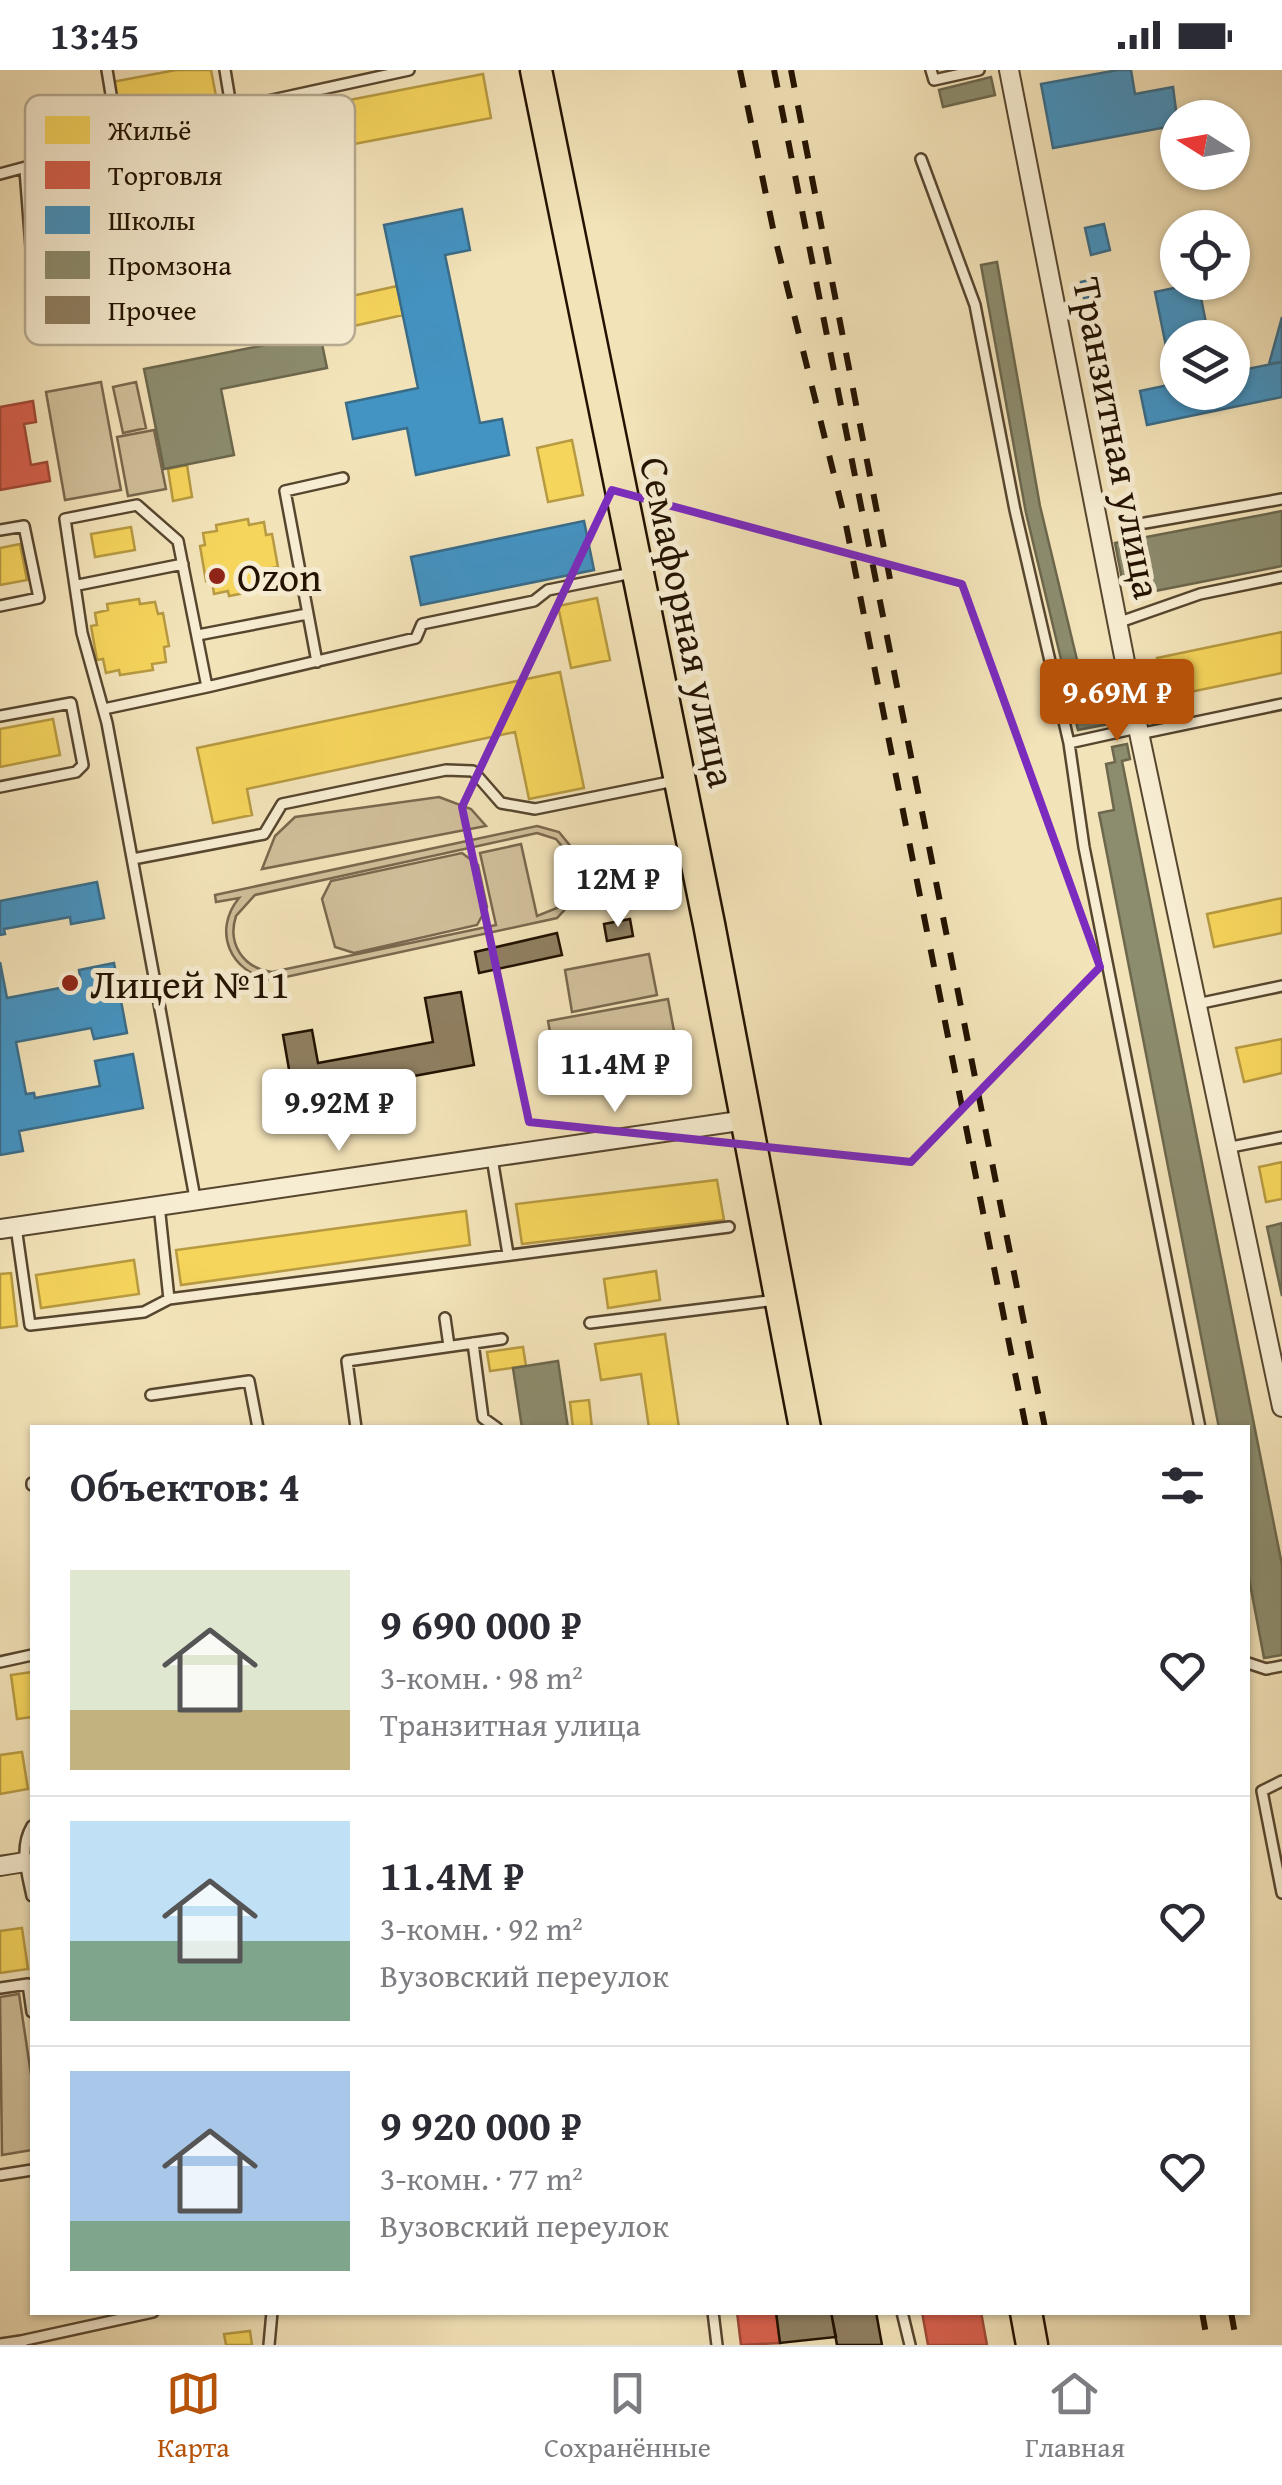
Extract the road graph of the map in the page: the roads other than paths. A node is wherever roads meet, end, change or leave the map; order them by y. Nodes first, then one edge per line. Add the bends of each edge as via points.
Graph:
1 (108, 70) edge
2 (225, 70) edge
3 (410, 70) edge
4 (536, 70) edge
5 (932, 70) edge
6 (979, 70) edge
7 (1009, 70) edge
8 (112, 95) edge
9 (230, 95) edge
10 (296, 95) edge
11 (921, 159) dead end
12 (25, 170) edge
13 (0, 174) edge
14 (343, 478) dead end
15 (1282, 498) edge
16 (1144, 523) dead end
17 (0, 530) edge
18 (182, 564) junction
19 (638, 572) junction
20 (1282, 578) edge
21 (78, 585) junction
22 (0, 606) edge
23 (307, 614) junction
24 (1120, 622) junction
25 (198, 636) junction
26 (317, 662) junction
27 (207, 688) junction
28 (1282, 704) edge
29 (104, 709) junction
30 (0, 716) edge
31 (1138, 731) junction
32 (1069, 743) junction
33 (681, 780) junction
34 (0, 786) edge
35 (133, 859) junction
36 (1282, 986) edge
37 (1196, 1004) junction
38 (746, 1120) junction
39 (1282, 1137) edge
40 (1225, 1148) junction
41 (492, 1158) junction
42 (195, 1198) junction
43 (159, 1205) junction
44 (729, 1227) dead end
45 (8, 1228) edge
46 (508, 1254) junction
47 (780, 1299) junction
48 (169, 1300) junction
49 (444, 1318) dead end
50 (590, 1323) dead end
51 (502, 1339) dead end
52 (473, 1343) junction
53 (449, 1346) junction
54 (151, 1395) dead end
55 (1282, 1407) edge
56 (257, 1425) edge
57 (356, 1425) edge
58 (493, 1425) edge
59 (804, 1425) edge
60 (1199, 1425) edge
61 (30, 1655) edge
62 (0, 1662) edge
63 (1250, 1664) edge
64 (1282, 1666) edge
65 (1282, 1781) edge
66 (30, 1829) edge
67 (25, 1862) junction
68 (0, 1866) edge
69 (30, 1886) edge
70 (1282, 1893) edge
71 (0, 1988) edge
72 (30, 1998) edge
73 (30, 2170) edge
74 (0, 2175) edge
75 (140, 2315) edge
76 (272, 2315) edge
77 (712, 2315) edge
78 (903, 2315) edge
79 (1027, 2315) edge
80 (22, 2343) edge
81 (0, 2344) edge
82 (269, 2345) edge
83 (717, 2345) edge
84 (910, 2345) edge
85 (1032, 2345) edge

1 - 8 lane
2 - 9 lane
3 - 10 lane
4 - 19 highway, Семафорная улица
5 - 6 lane via 934,80
7 - 24 street, Транзитная улица
11 - 32 lane via 974,305
12 - 13 lane
14 - 23 lane via 285,491
15 - 16 lane
17 - 22 lane via 24,526 38,598
18 - 21 lane
18 - 21 lane via 178,542 137,506 66,518
18 - 25 lane
19 - 26 lane via 422,624 416,638
19 - 33 highway, Семафорная улица
20 - 24 lane via 1200,594
21 - 29 lane via 89,666
23 - 25 lane
23 - 26 lane
24 - 31 street, Транзитная улица
25 - 27 lane
26 - 27 lane
27 - 29 lane
28 - 31 lane
29 - 35 lane
30 - 34 lane via 72,703 83,765 76,772
31 - 32 lane
31 - 37 street, Транзитная улица
32 - 60 lane
33 - 35 lane via 535,809 500,803 473,771 446,770 282,804 264,834
33 - 38 highway, Семафорная улица
35 - 42 lane
36 - 37 lane
37 - 40 street, Транзитная улица
38 - 41 street
38 - 47 highway, Семафорная улица
39 - 40 lane
40 - 55 street, Транзитная улица
41 - 42 street
41 - 46 lane
42 - 43 street
43 - 45 street
43 - 48 lane
44 - 46 lane
45 - 48 lane via 30,1326 144,1312
46 - 48 lane
47 - 50 lane
47 - 59 highway, Семафорная улица
49 - 53 lane
51 - 52 lane
52 - 53 lane
52 - 58 lane via 483,1418
53 - 57 lane via 347,1361
54 - 56 lane via 250,1381
61 - 62 lane
63 - 64 lane
65 - 70 lane via 1262,1790
66 - 67 lane
67 - 68 street
67 - 69 lane
71 - 72 lane via 28,1984
73 - 74 lane
75 - 80 lane
76 - 82 lane
77 - 83 lane
78 - 84 lane
79 - 85 highway
80 - 81 lane

